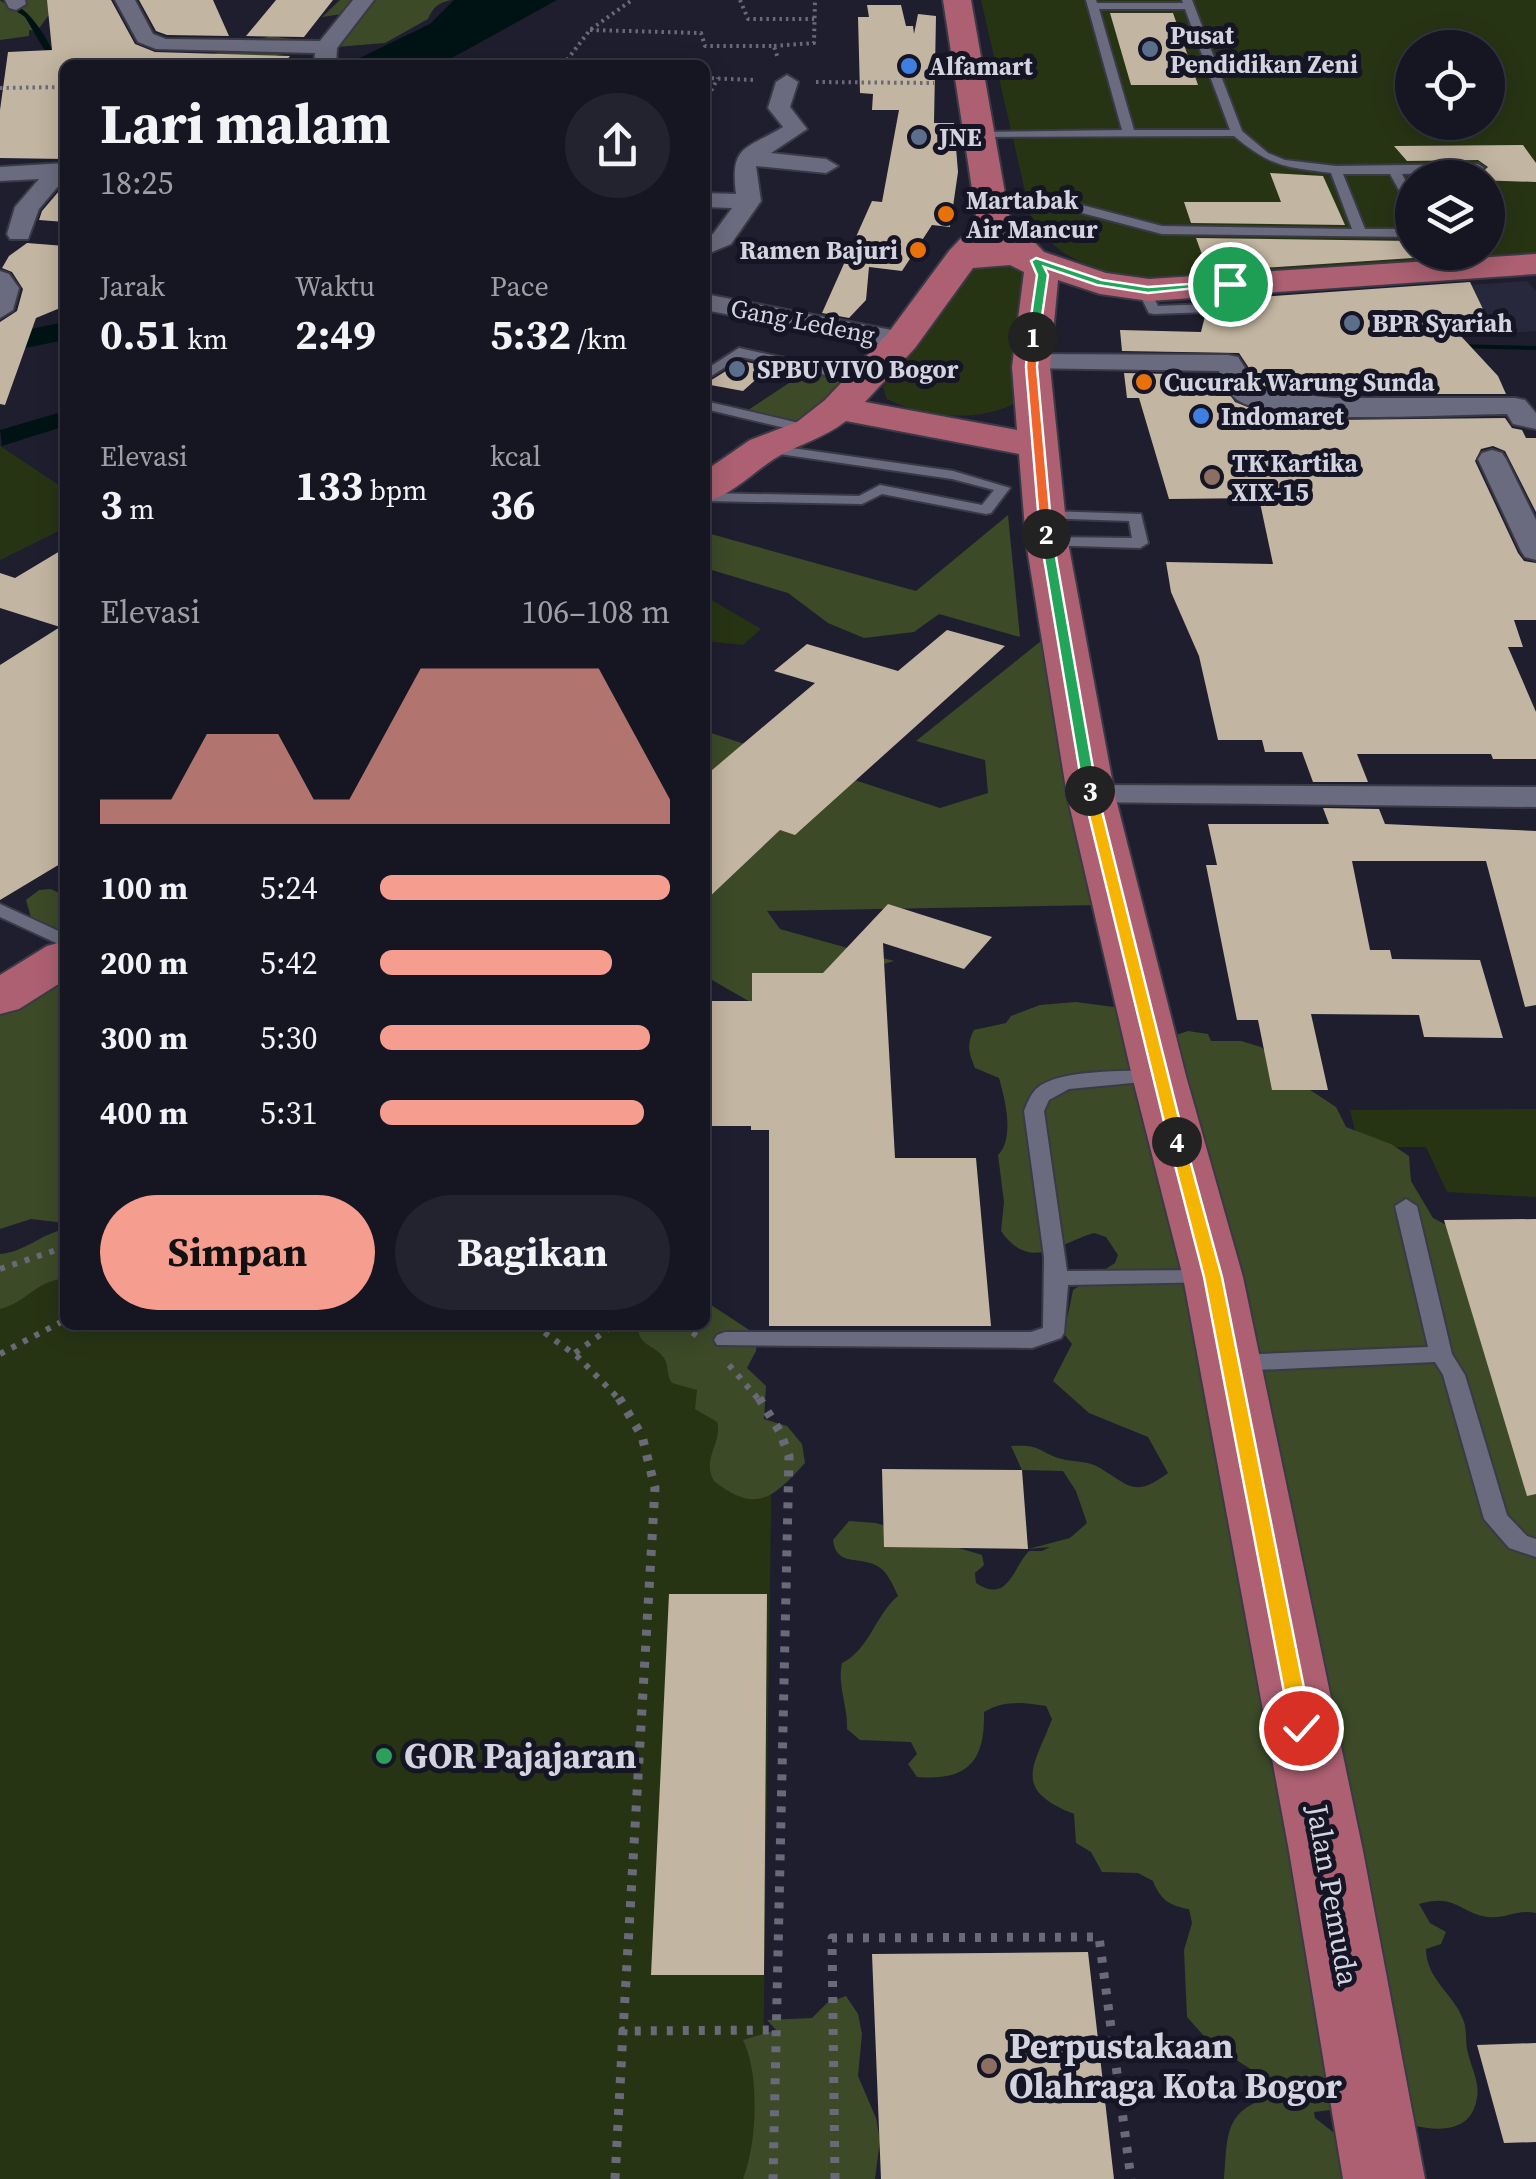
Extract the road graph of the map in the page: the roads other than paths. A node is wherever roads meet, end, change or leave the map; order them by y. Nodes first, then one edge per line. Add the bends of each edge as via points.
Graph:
1 (125, 0) edge
2 (364, 0) edge
3 (958, 0) edge
4 (1092, 3) edge
5 (1188, 3) edge
6 (326, 56) edge
7 (787, 82) road end
8 (1236, 133) junction
9 (1129, 134) junction
10 (980, 135) junction
11 (747, 158) junction
12 (826, 166) dead end
13 (1336, 170) junction
14 (1394, 171) edge
15 (60, 172) edge
16 (60, 173) edge
17 (0, 174) edge
18 (710, 200) edge
19 (749, 201) junction
20 (27, 207) junction
21 (0, 208) edge
22 (992, 213) junction
23 (1360, 233) junction
24 (1395, 233) edge
25 (19, 234) dead end
26 (710, 245) edge
27 (960, 258) junction
28 (1036, 261) junction
29 (1536, 264) edge
30 (1536, 274) edge
31 (0, 279) edge
32 (710, 303) edge
33 (1236, 306) dead end
34 (1154, 309) junction
35 (0, 310) edge
36 (902, 340) junction
37 (1032, 351) junction
38 (1139, 368) dead end
39 (710, 372) edge
40 (710, 405) edge
41 (838, 406) junction
42 (1536, 421) edge
43 (764, 448) junction
44 (1492, 459) dead end
45 (860, 462) junction
46 (1031, 487) junction
47 (710, 490) edge
48 (710, 494) edge
49 (862, 500) junction
50 (1536, 551) edge
51 (1091, 795) junction
52 (1536, 796) edge
53 (0, 910) edge
54 (60, 939) edge
55 (60, 960) edge
56 (0, 998) edge
57 (1159, 1076) junction
58 (1406, 1206) dead end
59 (1213, 1277) junction
60 (1056, 1278) junction
61 (724, 1350) road end
62 (1441, 1354) junction
63 (1228, 1363) junction
64 (1536, 1548) edge
65 (1384, 2179) edge

1 - 6 street via 144,38 163,46
2 - 6 street
3 - 10 main road
4 - 5 lane
4 - 9 lane
5 - 8 lane
7 - 11 street via 779,108 796,129
8 - 9 lane
8 - 13 lane via 1283,163
9 - 10 lane
10 - 22 main road
11 - 12 street
11 - 19 street
13 - 14 lane
13 - 23 lane
15 - 17 street
16 - 20 street
18 - 19 street
19 - 26 street
20 - 21 street
20 - 25 street
22 - 23 lane via 1078,208 1162,230
22 - 27 main road
22 - 28 main road
23 - 24 lane
27 - 28 main road
27 - 36 main road
28 - 29 main road via 1100,283 1148,290
28 - 37 main road, Jalan Pemuda via 1042,275
30 - 34 main road
31 - 35 street via 6,288
32 - 36 street, Gang Ledeng
33 - 34 lane
34 - 37 main road via 1075,310
36 - 41 main road
37 - 38 lane
37 - 42 street via 1228,364 1246,394 1259,401 1515,406 1523,418
37 - 46 main road, Jalan Pemuda
39 - 41 lane via 739,352
40 - 41 lane
41 - 43 main road
41 - 46 main road
43 - 45 lane
43 - 47 main road
44 - 50 street
45 - 46 lane
45 - 49 lane
46 - 46 lane via 1136,517 1140,543
46 - 49 lane via 986,510 880,489
46 - 51 main road, Jalan Pemuda
48 - 49 lane
51 - 52 street
51 - 57 main road, Jalan Pemuda
53 - 54 lane
55 - 56 main road
57 - 59 main road, Jalan Pemuda
57 - 60 lane via 1060,1086 1038,1100
58 - 62 lane
59 - 60 lane
59 - 63 main road, Jalan Pemuda
60 - 61 lane via 1053,1333 1032,1340
62 - 63 lane
62 - 64 lane via 1454,1376 1496,1519 1518,1542
63 - 65 main road, Jalan Pemuda

